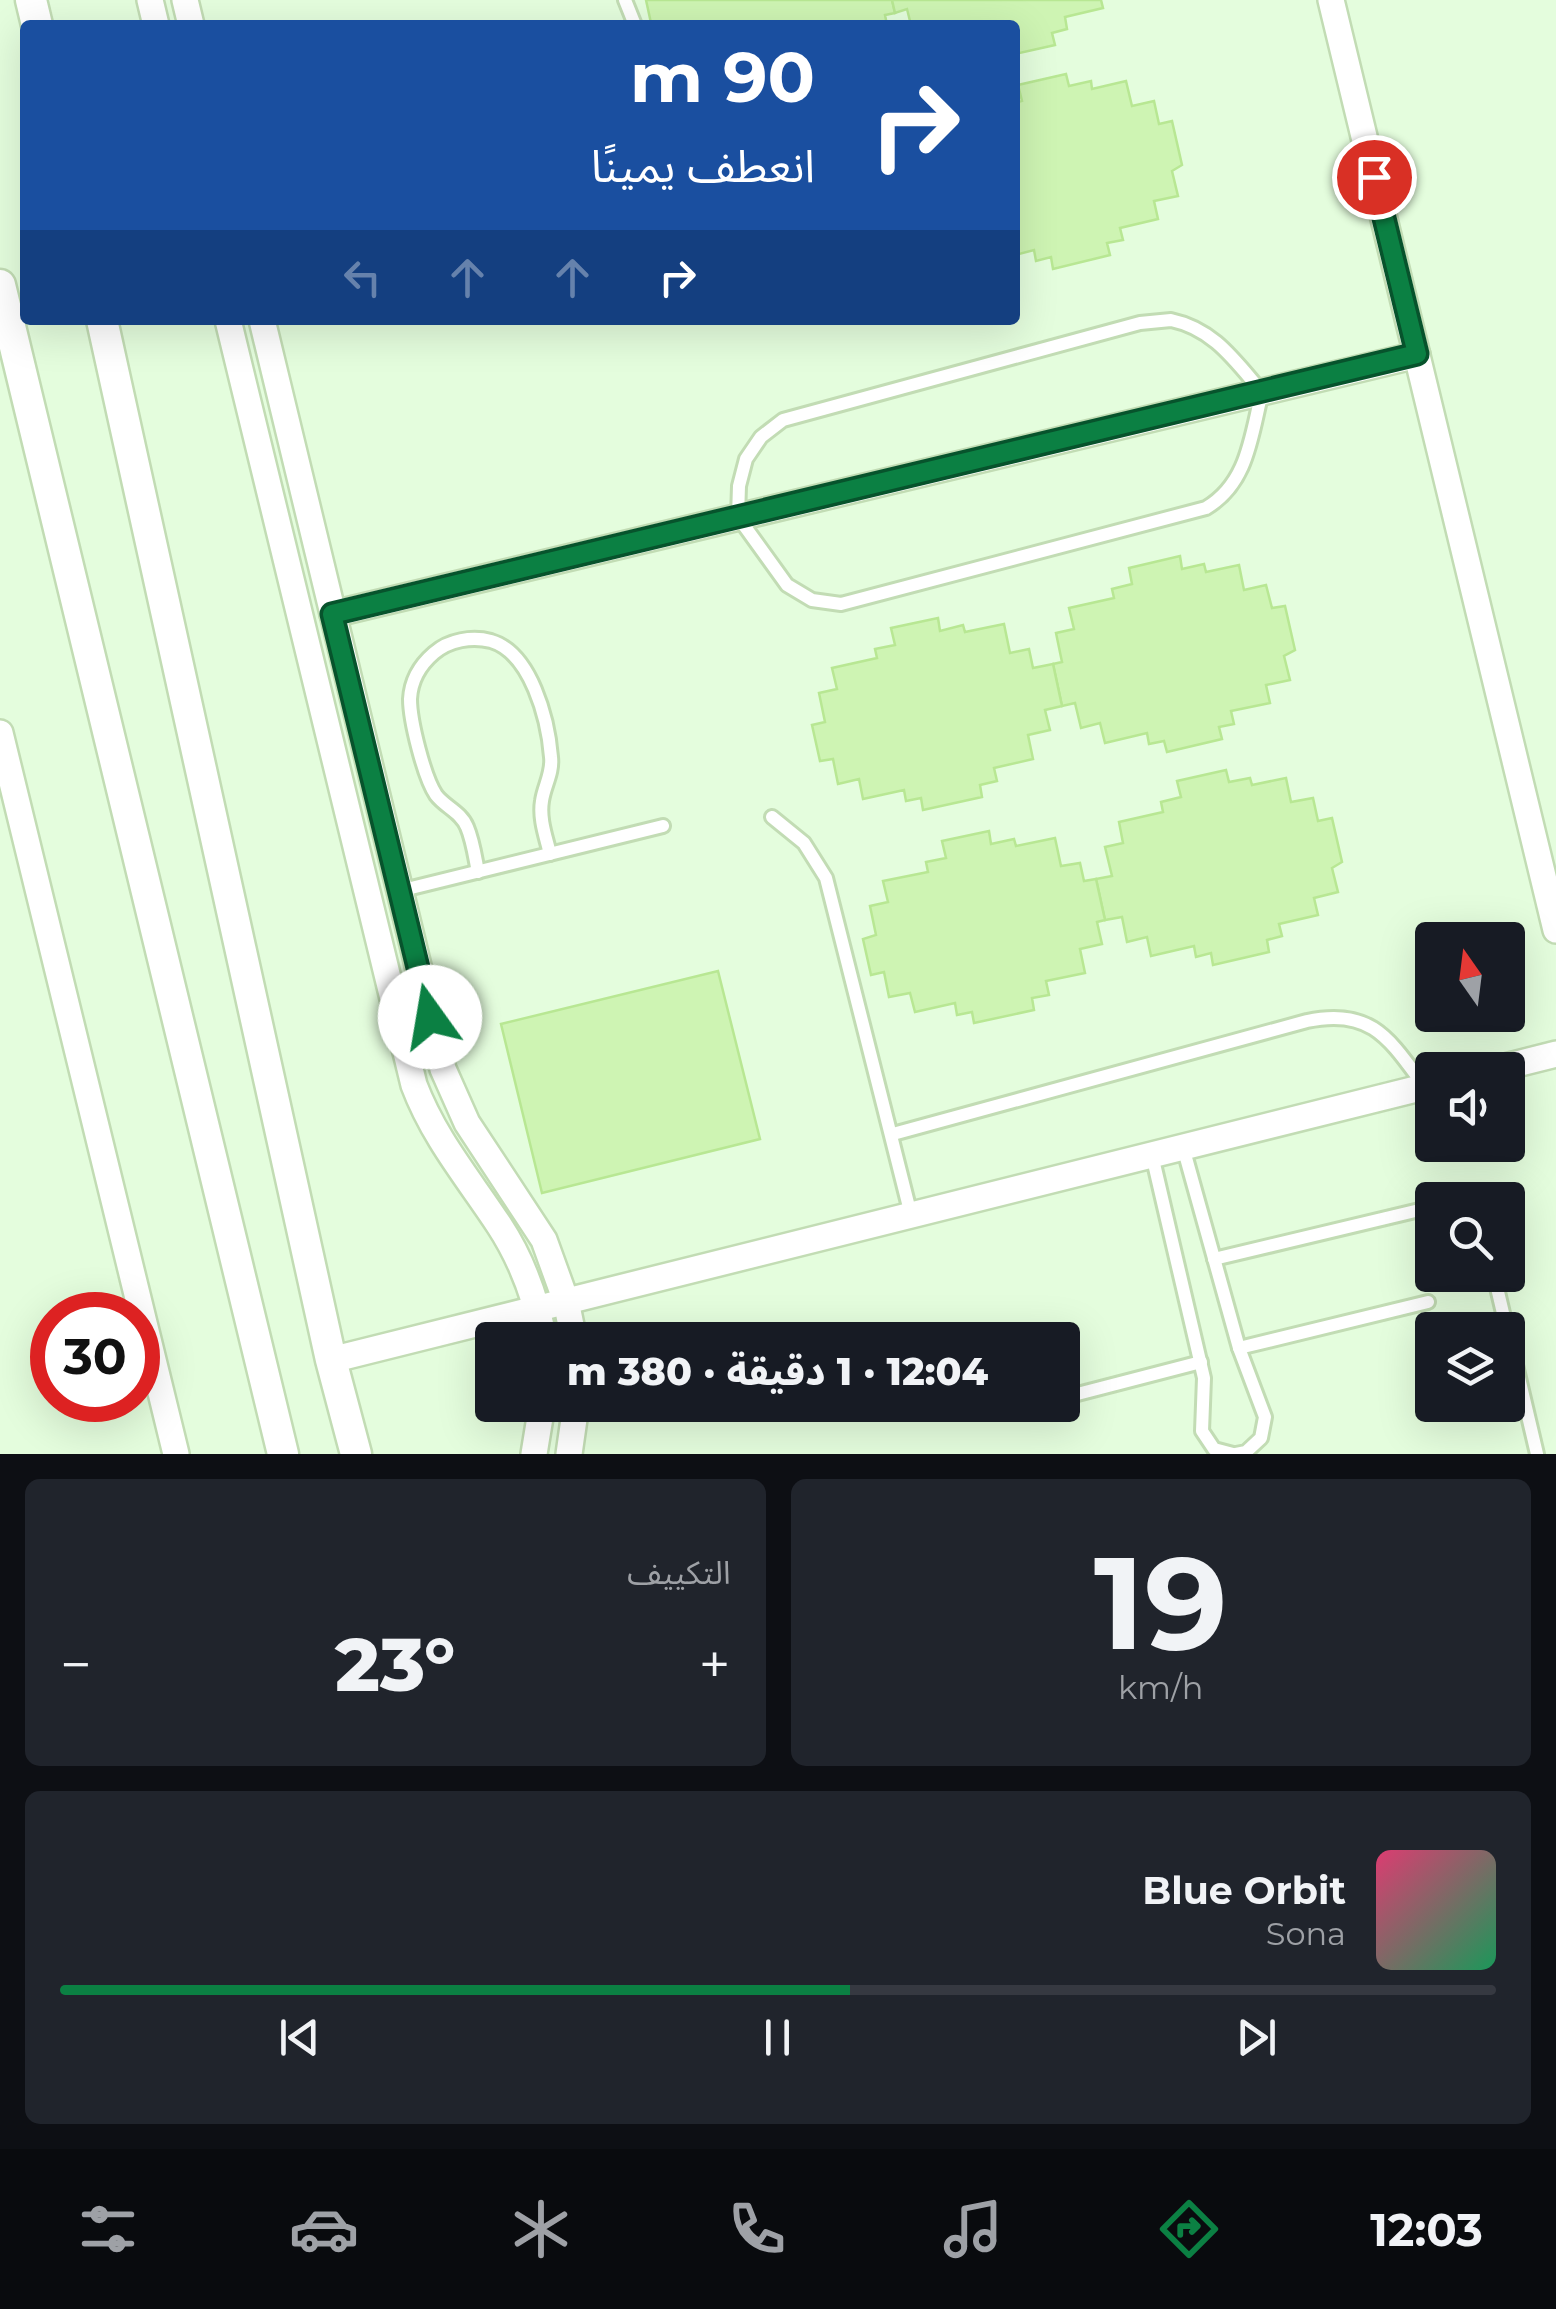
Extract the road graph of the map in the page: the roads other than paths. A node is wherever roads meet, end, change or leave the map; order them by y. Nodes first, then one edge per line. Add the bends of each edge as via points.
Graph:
1 (1331, 0) edge
2 (0, 285) edge
3 (103, 325) edge
4 (229, 325) edge
5 (263, 325) edge
6 (1417, 354) junction
7 (1262, 392) junction
8 (738, 517) junction
9 (332, 614) junction
10 (0, 733) edge
11 (8, 802) edge
12 (772, 817) dead end
13 (663, 826) dead end
14 (12, 839) edge
15 (550, 854) junction
16 (478, 872) junction
17 (400, 892) junction
18 (1556, 930) edge
19 (1556, 1054) edge
20 (1525, 1062) edge
21 (1415, 1070) edge
22 (1415, 1089) edge
23 (893, 1134) junction
24 (1184, 1147) junction
25 (1152, 1155) junction
26 (1415, 1211) edge
27 (911, 1215) junction
28 (1214, 1259) junction
29 (566, 1301) junction
30 (1428, 1302) dead end
31 (538, 1308) junction
32 (541, 1322) edge
33 (570, 1322) edge
34 (1238, 1348) junction
35 (331, 1360) junction
36 (1201, 1362) junction
37 (1080, 1393) edge
38 (1525, 1405) edge
39 (539, 1422) edge
40 (574, 1422) edge
41 (176, 1454) edge
42 (283, 1454) edge
43 (356, 1454) edge
44 (534, 1454) edge
45 (570, 1454) edge
46 (1234, 1454) edge
47 (1537, 1454) edge

1 - 6 street
2 - 42 street
3 - 35 street
4 - 31 street via 414,1085 434,1131 515,1252
5 - 9 street
6 - 7 street
6 - 18 street
7 - 8 street
7 - 8 lane via 1201,330 1171,320 1140,324 783,420 746,459
7 - 8 lane via 1242,470 1228,493 1206,508 855,600 826,603 798,594
8 - 9 street
9 - 17 street
10 - 11 street
11 - 14 street
12 - 23 lane via 804,843 826,878
13 - 15 lane
14 - 41 street
15 - 16 lane
15 - 16 lane via 541,812 552,759 529,672 496,642 452,642 418,671 412,714 429,780 468,828
16 - 17 lane
17 - 29 street via 451,1090 485,1155 544,1240
19 - 20 street
21 - 23 lane via 1374,1027 1334,1017
22 - 24 street
23 - 27 lane
24 - 25 street
24 - 28 lane
25 - 27 street
25 - 36 lane
26 - 28 lane
27 - 29 street
28 - 34 lane
29 - 31 street
29 - 33 street
30 - 34 lane
31 - 32 street
31 - 35 street
34 - 46 lane via 1265,1428 1254,1446
35 - 43 street
36 - 37 lane
36 - 46 lane via 1202,1432 1214,1449
38 - 47 lane
39 - 44 street
40 - 45 street

